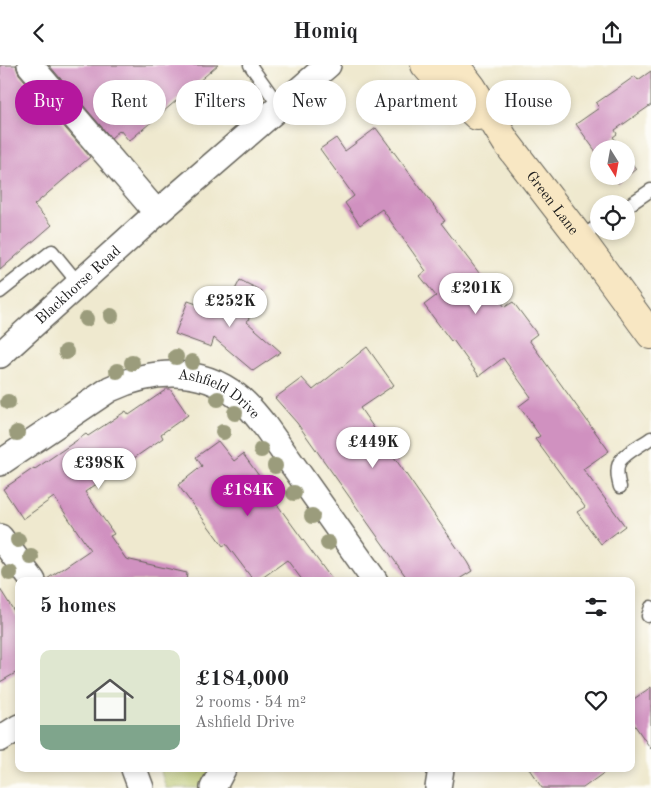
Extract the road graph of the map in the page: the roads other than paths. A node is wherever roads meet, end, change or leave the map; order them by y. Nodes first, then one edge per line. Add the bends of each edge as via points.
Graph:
1 (30, 65) edge
2 (250, 65) edge
3 (328, 65) edge
4 (425, 65) edge
5 (455, 65) edge
6 (311, 80) edge
7 (273, 97) edge
8 (273, 113) edge
9 (506, 142) junction
10 (651, 190) edge
11 (635, 201) edge
12 (157, 213) junction
13 (589, 231) edge
14 (79, 284) junction
15 (0, 292) edge
16 (651, 335) edge
17 (0, 355) edge
18 (651, 438) edge
19 (0, 463) edge
20 (620, 487) dead end
21 (0, 537) edge
22 (30, 577) edge
23 (372, 577) edge
24 (15, 730) edge
25 (0, 739) edge
26 (135, 772) edge
27 (221, 772) edge
28 (441, 772) edge
29 (140, 788) edge
30 (213, 788) edge
31 (438, 788) edge

1 - 12 street
2 - 7 lane
3 - 6 street, Blackhorse Road
4 - 9 street, Green Lane
5 - 9 street, Green Lane
8 - 12 street, Blackhorse Road
9 - 13 street, Green Lane
10 - 11 lane
12 - 14 street, Blackhorse Road
13 - 16 street, Green Lane
14 - 15 lane via 52,251
14 - 17 street, Blackhorse Road
18 - 20 lane via 619,463
19 - 23 street, Ashfield Drive via 126,381 161,373 184,373 202,378 219,384 251,409
21 - 22 street
24 - 25 street
26 - 29 street
27 - 30 street
28 - 31 street

